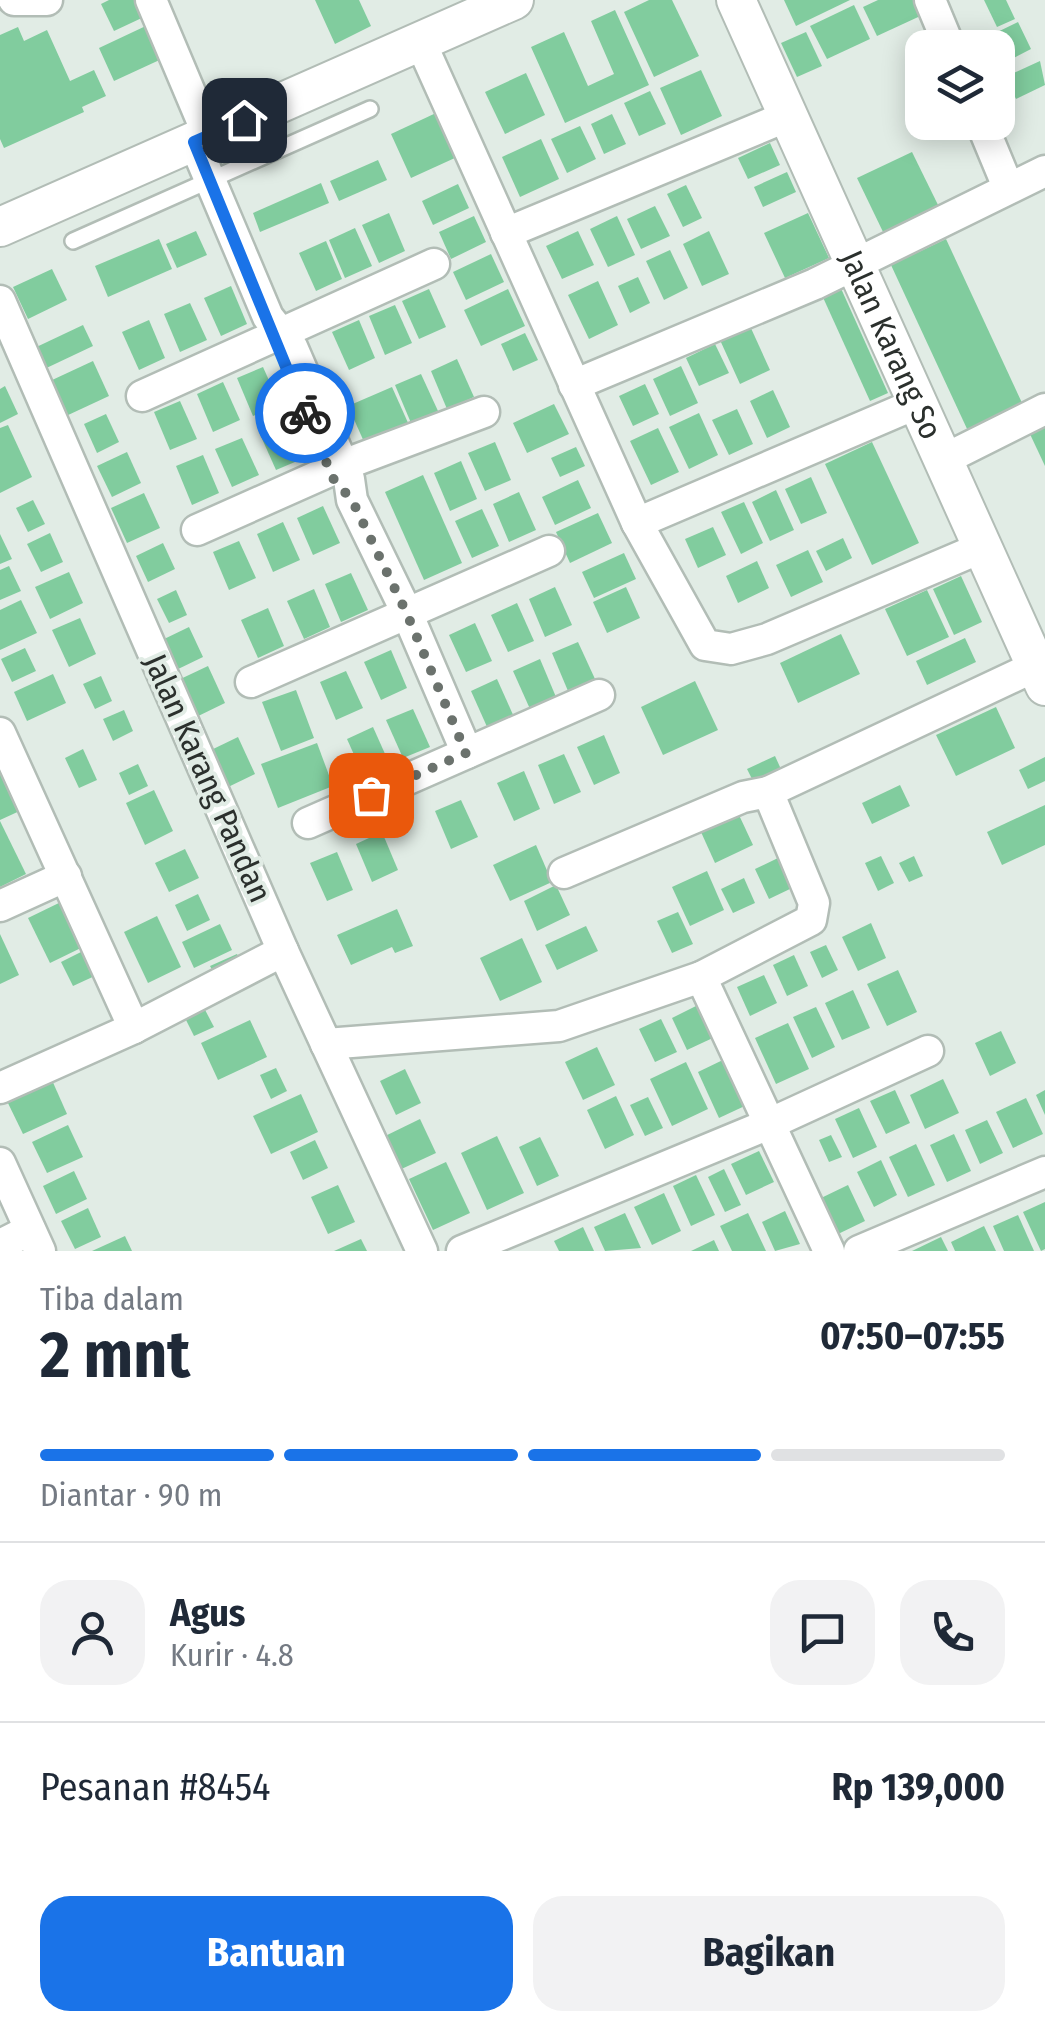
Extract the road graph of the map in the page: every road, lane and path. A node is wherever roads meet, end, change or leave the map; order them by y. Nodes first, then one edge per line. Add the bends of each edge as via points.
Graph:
1 (14, 0) edge
2 (47, 0) edge
3 (152, 0) edge
4 (514, 0) edge
5 (736, 0) edge
6 (930, 0) edge
7 (942, 30) edge
8 (420, 42) junction
9 (370, 109) dead end
10 (788, 116) junction
11 (201, 138) junction
12 (988, 140) edge
13 (1045, 172) edge
14 (211, 180) junction
15 (1008, 187) junction
16 (0, 227) edge
17 (506, 234) junction
18 (73, 241) dead end
19 (434, 264) dead end
20 (855, 264) junction
21 (0, 302) edge
22 (274, 329) junction
23 (574, 385) junction
24 (142, 396) dead end
25 (918, 403) junction
26 (1045, 409) edge
27 (484, 412) dead end
28 (943, 460) junction
29 (337, 468) junction
30 (636, 523) junction
31 (198, 530) dead end
32 (982, 547) junction
33 (549, 551) dead end
34 (407, 614) junction
35 (1040, 676) edge
36 (251, 682) dead end
37 (599, 695) dead end
38 (0, 733) edge
39 (466, 753) junction
40 (768, 792) junction
41 (308, 823) dead end
42 (564, 874) dead end
43 (66, 876) junction
44 (0, 906) edge
45 (283, 952) junction
46 (701, 978) junction
47 (134, 1028) junction
48 (326, 1044) junction
49 (928, 1051) dead end
50 (0, 1088) edge
51 (770, 1124) junction
52 (0, 1164) edge
53 (1045, 1172) edge
54 (35, 1240) edge
55 (0, 1244) edge
56 (422, 1251) edge
57 (462, 1251) edge
58 (829, 1251) edge
59 (859, 1251) edge

1 - 2 street
3 - 11 street
4 - 8 street
5 - 10 street, Jalan Karang So
6 - 7 street
8 - 11 street
8 - 17 street
9 - 14 lane
10 - 17 street
10 - 20 street, Jalan Karang So
11 - 14 street
11 - 16 street
12 - 15 street
13 - 15 street
14 - 18 lane
14 - 22 street
15 - 20 street
17 - 23 street
19 - 22 street
20 - 23 street
20 - 25 street, Jalan Karang So
21 - 45 street, Jalan Karang Pandan
22 - 24 street
22 - 29 street
23 - 30 street
25 - 28 street, Jalan Karang So
25 - 30 street
26 - 28 street
27 - 29 street
28 - 32 street, Jalan Karang So
29 - 31 street
29 - 34 street
30 - 32 street via 705,645 731,649
32 - 35 street, Jalan Karang So
33 - 34 street
34 - 36 street
34 - 39 street
35 - 40 street
37 - 39 street
38 - 43 street
39 - 41 street
40 - 42 street
40 - 46 street via 814,903 810,920
43 - 44 street
43 - 47 street
45 - 47 street
45 - 48 street, Jalan Karang Pandan
46 - 48 street via 559,1026
46 - 51 street
47 - 50 street
48 - 56 street, Jalan Karang Pandan
49 - 51 street
51 - 57 street
51 - 58 street
52 - 54 street
53 - 59 street
54 - 55 street

